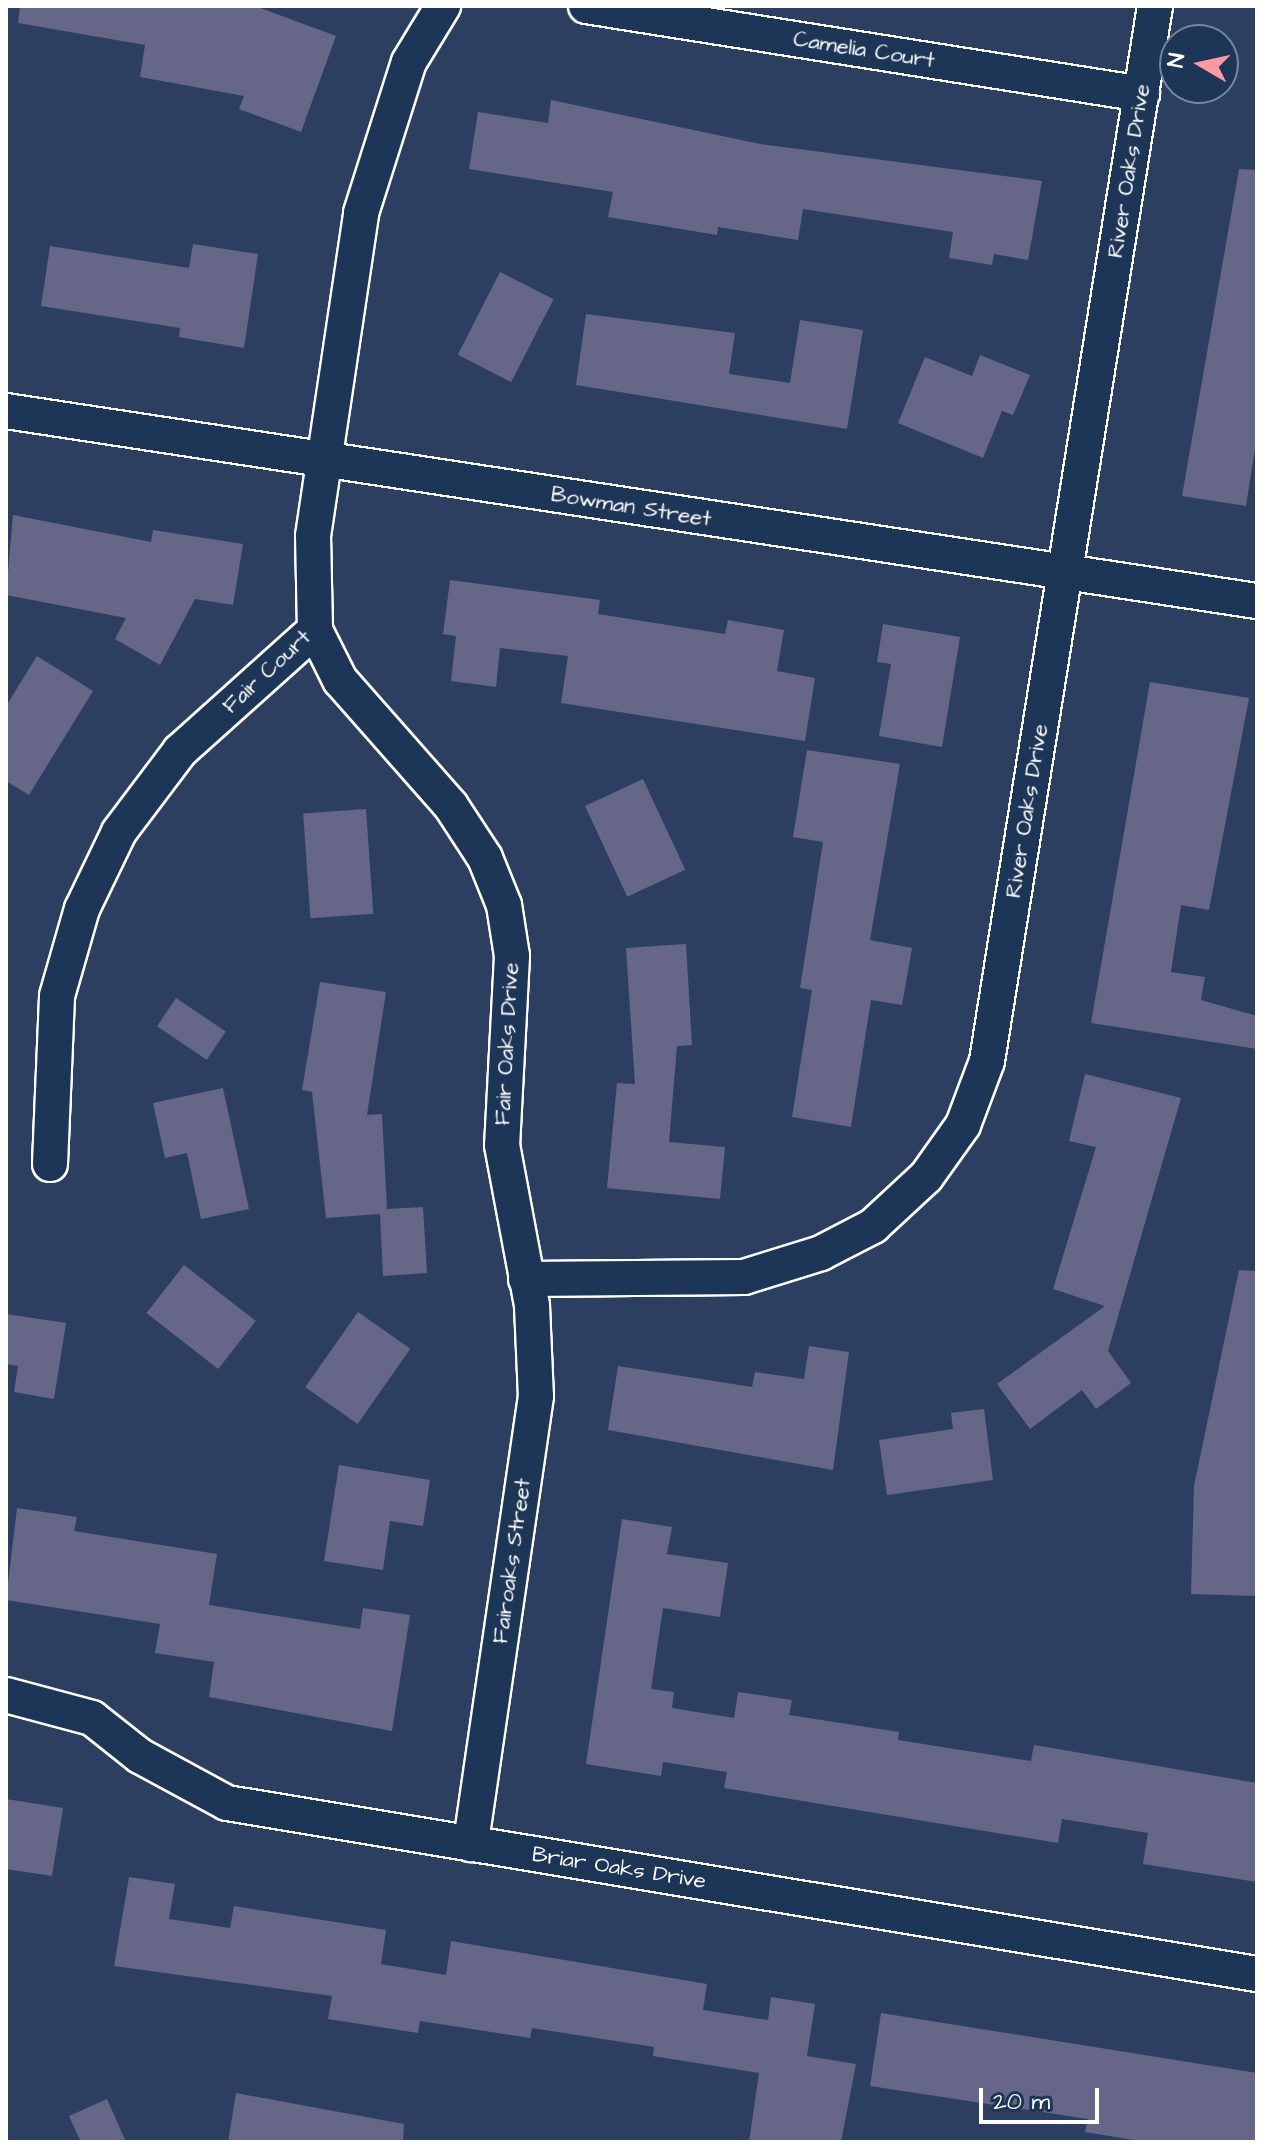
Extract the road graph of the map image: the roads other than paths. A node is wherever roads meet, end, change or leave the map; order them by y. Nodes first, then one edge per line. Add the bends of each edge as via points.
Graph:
1 (443, 6) edge
2 (586, 6) edge
3 (1155, 6) edge
4 (1142, 94) junction
5 (6, 411) edge
6 (324, 460) junction
7 (1065, 572) junction
8 (1257, 601) edge
9 (315, 630) junction
10 (50, 1164) dead end
11 (526, 1279) junction
12 (6, 1695) edge
13 (471, 1844) junction
14 (1257, 1974) edge

1 - 6 street, Fair Court via 409,62 361,213
2 - 4 street, Camelia Court
3 - 4 street, River Oaks Drive
4 - 7 street, River Oaks Drive
5 - 6 street, Bowman Street
6 - 7 street, Bowman Street
6 - 9 street, Fair Court via 313,536
7 - 8 street, Bowman Street
7 - 11 street, River Oaks Drive via 987,1061 963,1125 926,1177 873,1226 821,1253 744,1277
9 - 10 street, Fair Court via 180,751 119,832 82,909 57,996
9 - 11 street, Fair Oaks Drive via 340,680 451,806 504,905 512,956 502,1145
11 - 13 street, Fairoaks Street via 536,1396
12 - 13 street, Briar Oaks Drive via 92,1718 140,1756 227,1803
13 - 14 street, Briar Oaks Drive

